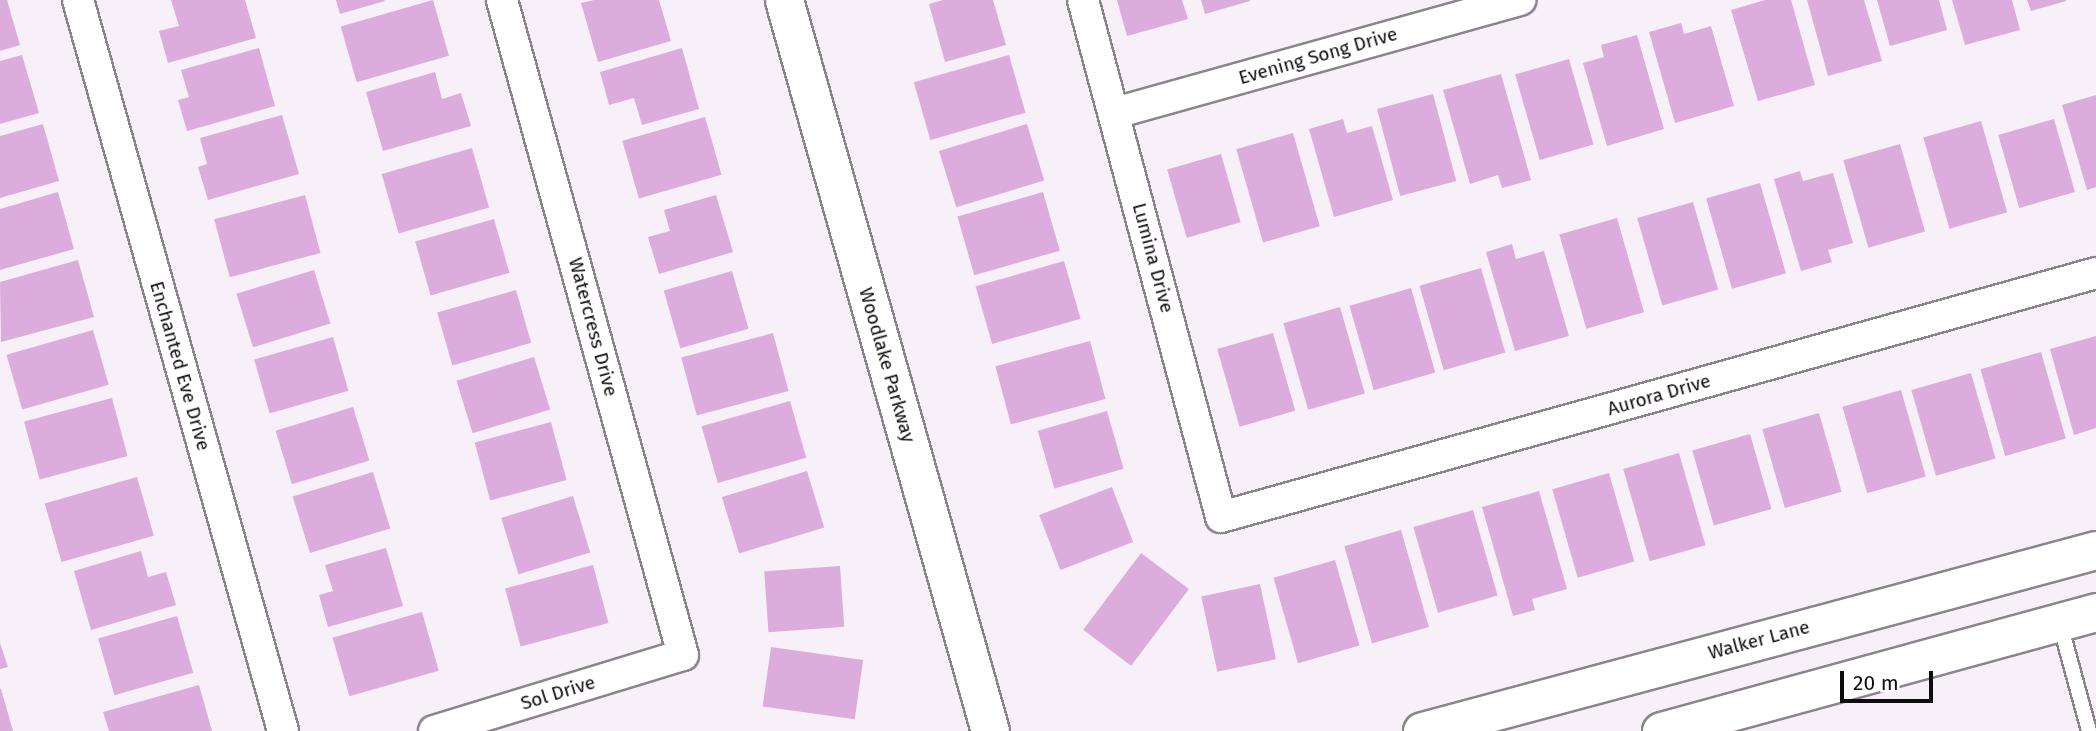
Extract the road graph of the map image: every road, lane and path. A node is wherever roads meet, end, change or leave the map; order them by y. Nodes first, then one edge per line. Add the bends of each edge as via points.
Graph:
1 (78, 0) edge
2 (502, 0) edge
3 (784, 0) edge
4 (1083, 0) edge
5 (1521, 0) edge
6 (1115, 113) junction
7 (2096, 272) edge
8 (1221, 517) joint
9 (2096, 550) edge
10 (2096, 612) edge
11 (2060, 622) junction
12 (683, 655) joint
13 (282, 731) edge
14 (434, 731) edge
15 (990, 731) edge
16 (1422, 731) edge
17 (1661, 731) edge
18 (2089, 731) edge

1 - 13 street, Enchanted Eve Drive
2 - 12 street, Watercress Drive
3 - 15 street, Woodlake Parkway
4 - 6 street, Lumina Drive
5 - 6 street, Evening Song Drive
6 - 8 street, Lumina Drive
7 - 8 street, Aurora Drive
9 - 16 street, Walker Lane
10 - 11 street
11 - 17 street
11 - 18 lane
12 - 14 street, Sol Drive

